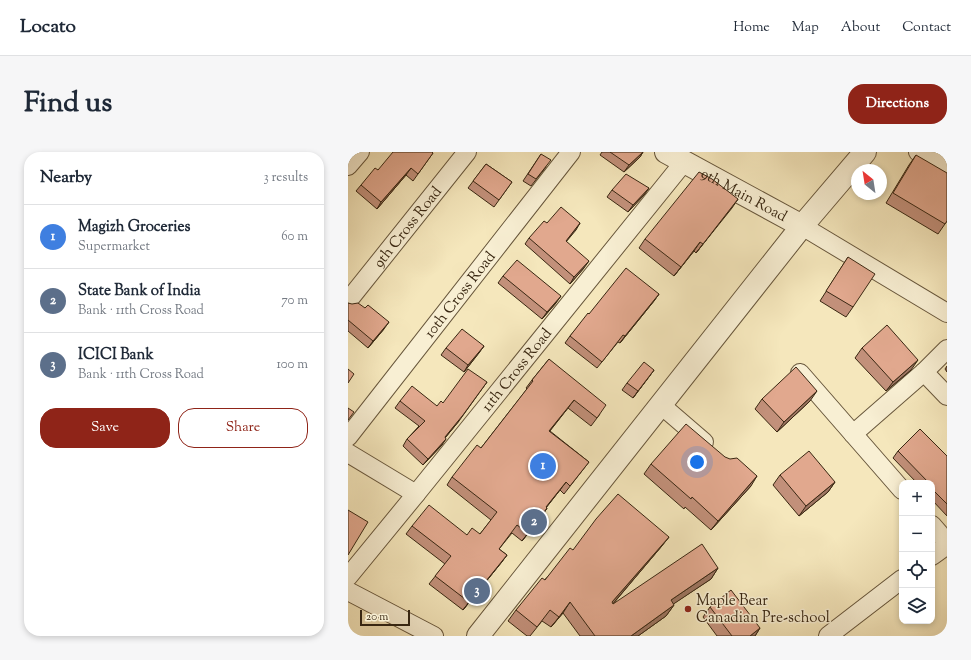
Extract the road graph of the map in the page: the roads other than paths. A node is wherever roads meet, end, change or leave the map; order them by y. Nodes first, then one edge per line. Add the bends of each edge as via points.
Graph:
1 (360, 152) edge
2 (467, 152) edge
3 (571, 152) edge
4 (865, 152) edge
5 (918, 152) edge
6 (675, 157) edge
7 (348, 166) edge
8 (947, 167) edge
9 (802, 226) junction
10 (348, 301) edge
11 (947, 313) edge
12 (947, 349) edge
13 (799, 372) edge
14 (924, 372) junction
15 (947, 396) edge
16 (661, 405) junction
17 (853, 434) junction
18 (348, 437) edge
19 (348, 453) edge
20 (719, 454) edge
21 (899, 487) edge
22 (416, 494) junction
23 (935, 529) edge
24 (947, 543) edge
25 (935, 553) edge
26 (348, 577) edge
27 (899, 581) edge
28 (348, 591) edge
29 (434, 636) edge
30 (478, 636) edge
31 (828, 636) edge

1 - 7 street
2 - 10 street, 9th Cross Road
3 - 18 street, 10th Cross Road
4 - 9 street
5 - 8 street
6 - 9 street, 9th Main Road
6 - 22 street, 11th Cross Road
9 - 11 street
9 - 16 street
12 - 14 street
13 - 17 street
14 - 15 street
14 - 17 street
16 - 20 street
16 - 30 street
17 - 21 street
19 - 22 street
22 - 26 street, 11th Cross Road
23 - 24 street
24 - 25 street
27 - 31 street
28 - 29 street

